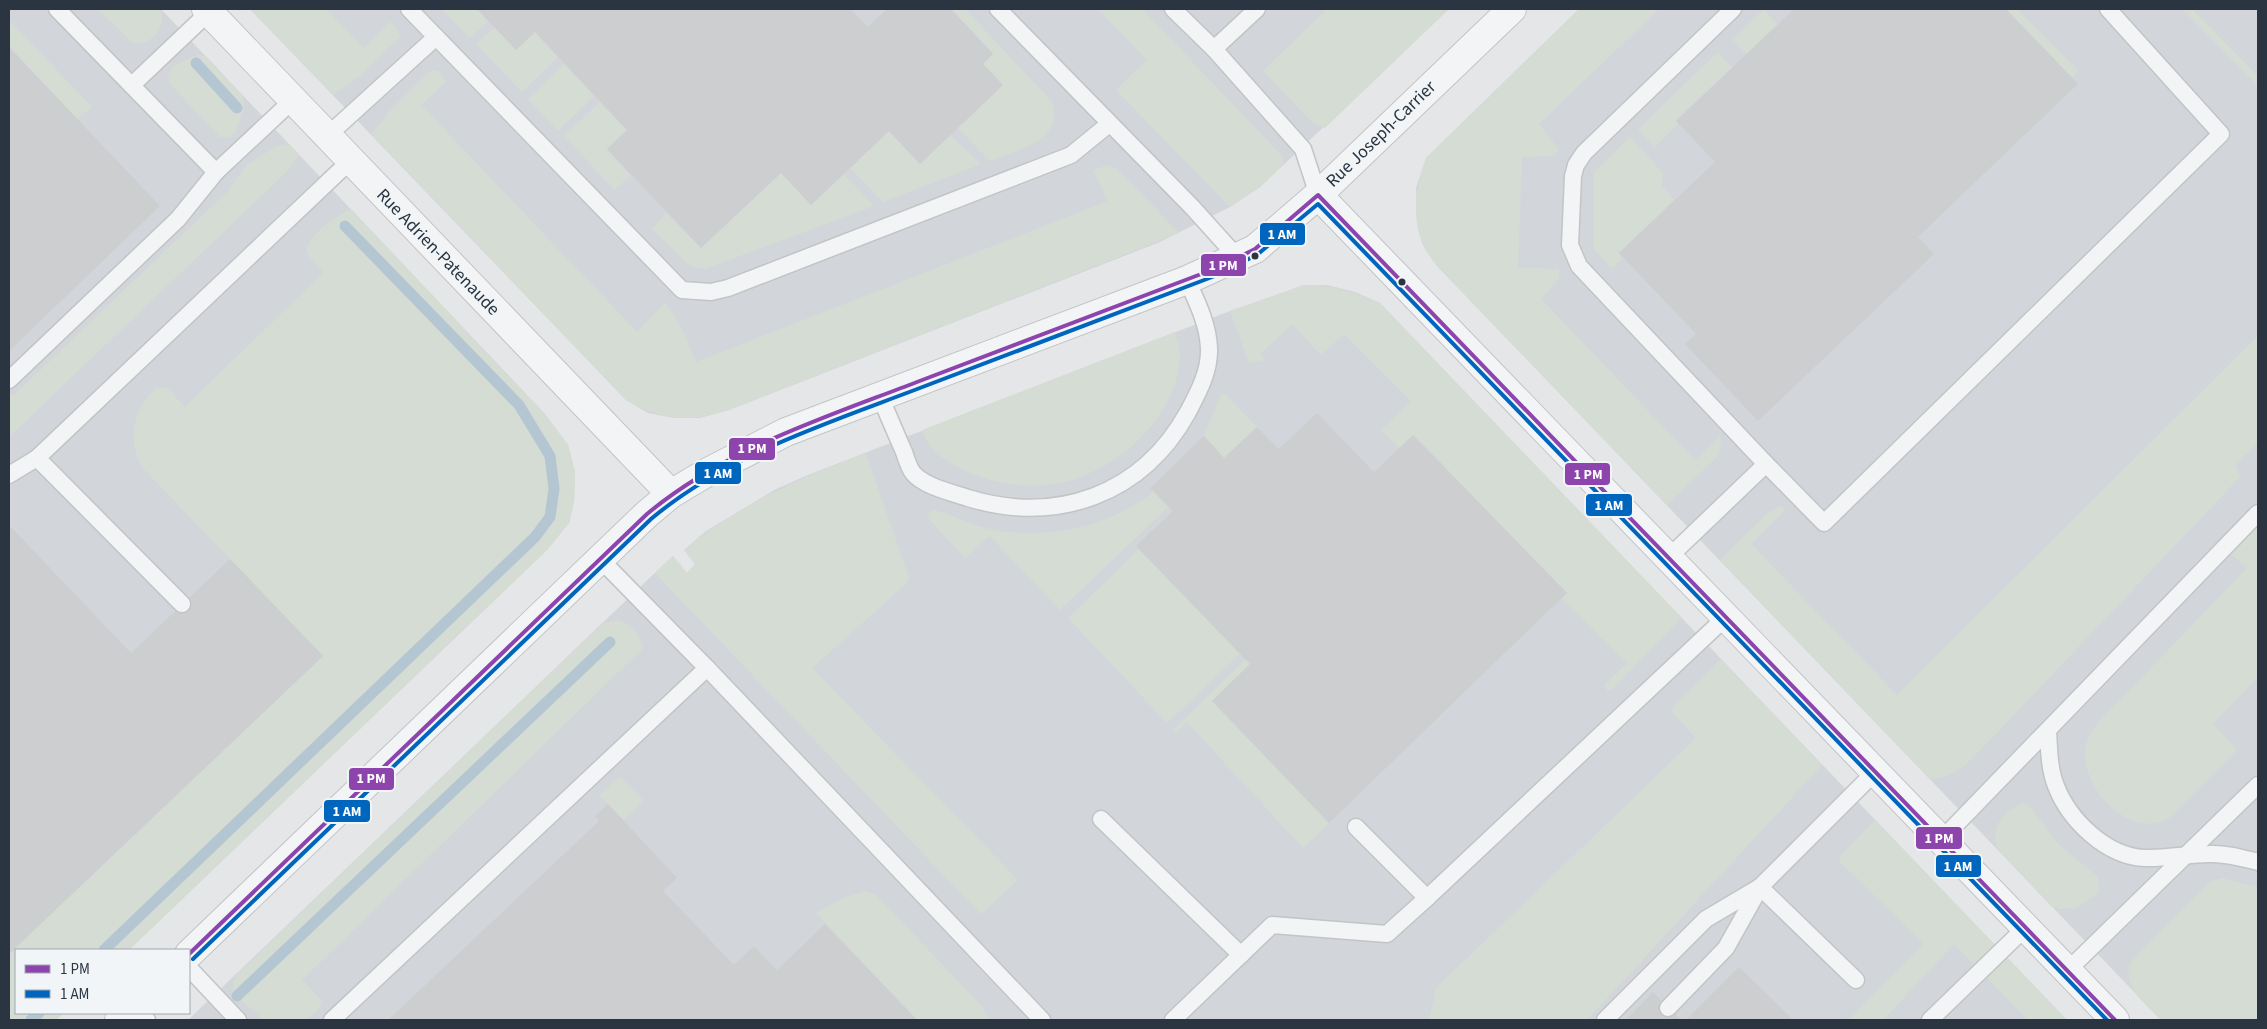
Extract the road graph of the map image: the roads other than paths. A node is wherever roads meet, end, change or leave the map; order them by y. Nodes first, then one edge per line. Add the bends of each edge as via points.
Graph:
1 (57, 9) edge
2 (409, 9) edge
3 (998, 9) edge
4 (1174, 9) edge
5 (1257, 9) edge
6 (1512, 9) edge
7 (1733, 9) edge
8 (2108, 9) edge
9 (208, 10) edge
10 (436, 37) junction
11 (1214, 49) junction
12 (132, 85) junction
13 (293, 100) junction
14 (1109, 124) junction
15 (327, 136) junction
16 (350, 161) junction
17 (216, 172) junction
18 (1318, 195) junction
19 (1238, 258) junction
20 (1187, 280) junction
21 (9, 380) edge
22 (880, 396) junction
23 (37, 458) junction
24 (1766, 464) junction
25 (9, 475) edge
26 (671, 494) junction
27 (2258, 513) edge
28 (1669, 557) junction
29 (600, 559) junction
30 (182, 604) dead end
31 (1726, 617) junction
32 (707, 668) junction
33 (2048, 730) junction
34 (1875, 772) junction
35 (2258, 785) edge
36 (1102, 820) dead end
37 (1356, 827) dead end
38 (1942, 839) junction
39 (2185, 855) junction
40 (2258, 862) edge
41 (1760, 887) junction
42 (1427, 898) junction
43 (2026, 927) junction
44 (190, 953) edge
45 (1241, 954) junction
46 (190, 969) edge
47 (2067, 971) junction
48 (1856, 980) dead end
49 (1668, 1008) dead end
50 (2110, 1019) edge
51 (238, 1020) edge
52 (332, 1020) edge
53 (1042, 1020) edge
54 (1173, 1020) edge
55 (1605, 1020) edge
56 (1930, 1020) edge

1 - 12 lane
2 - 10 lane
3 - 14 lane
4 - 11 lane
5 - 11 lane
6 - 18 street, Rue Joseph-Carrier
7 - 24 lane via 1584,152 1573,176 1570,245 1579,266
8 - 24 lane via 2221,134 1824,523
9 - 12 lane
9 - 13 street, Rue Adrien-Patenaude
10 - 14 lane via 674,283 682,290 695,292 728,288 1071,155
10 - 15 lane
11 - 18 lane via 1303,149
12 - 17 lane
13 - 15 street, Rue Adrien-Patenaude
13 - 17 lane
14 - 19 lane
15 - 16 street, Rue Adrien-Patenaude
16 - 23 lane
16 - 26 street, Rue Adrien-Patenaude
17 - 21 lane via 178,219
18 - 19 street, Rue Joseph-Carrier via 1274,235
18 - 28 street
19 - 20 street, Rue Joseph-Carrier
20 - 22 street, Rue Joseph-Carrier
20 - 22 lane via 1201,312 1209,349 1207,368 1197,396 1182,423 1154,457 1134,476 1112,490 1055,506 1030,509 1006,507 943,490 912,473
22 - 26 street, Rue Joseph-Carrier via 760,444
23 - 25 lane
23 - 30 lane
24 - 28 lane
26 - 29 street, Rue Joseph-Carrier
27 - 33 lane
28 - 31 street
29 - 32 lane
29 - 44 street, Rue Joseph-Carrier
31 - 34 street
31 - 42 lane
32 - 52 lane
32 - 53 lane
33 - 38 lane
33 - 39 lane via 2055,786 2067,808 2084,828 2123,854 2143,858
34 - 38 street
34 - 41 lane
35 - 39 lane
36 - 45 lane
37 - 42 lane
38 - 43 street
39 - 40 lane via 2211,853
39 - 47 lane
41 - 48 lane
41 - 49 lane via 1726,948
41 - 55 lane via 1706,919
42 - 45 lane via 1387,934 1272,925
43 - 47 street
43 - 56 lane
45 - 54 lane
46 - 51 lane
47 - 50 street

